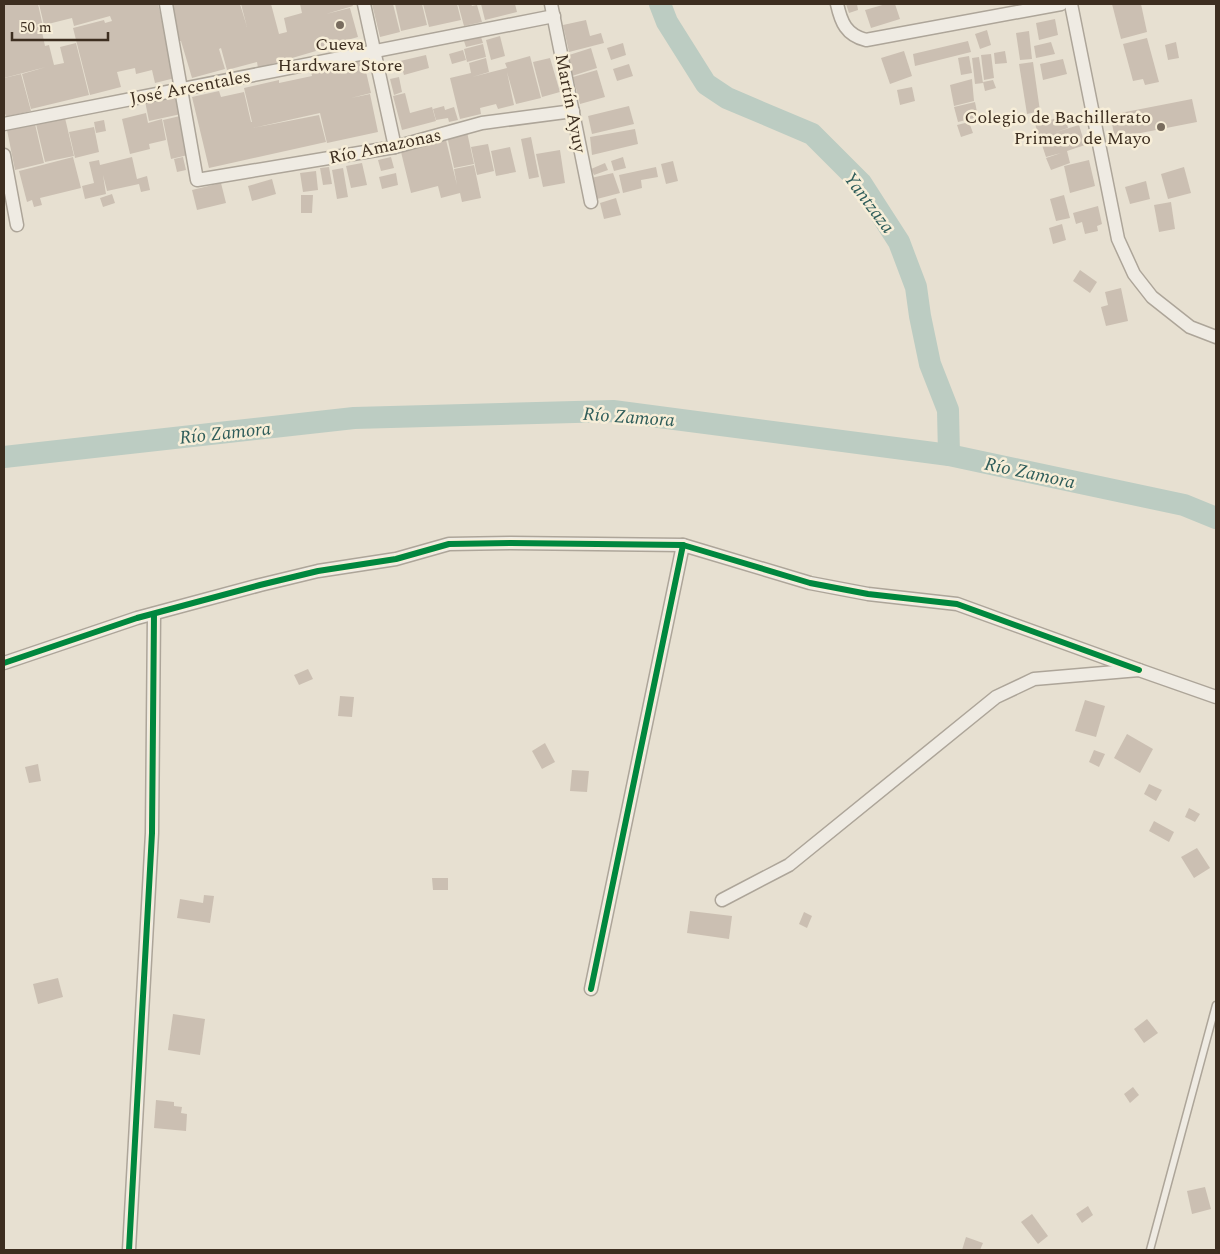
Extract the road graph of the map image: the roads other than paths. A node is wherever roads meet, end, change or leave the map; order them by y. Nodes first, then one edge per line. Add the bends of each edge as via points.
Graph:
1 (166, 4) edge
2 (364, 4) edge
3 (837, 4) edge
4 (1061, 4) edge
5 (1071, 4) edge
6 (552, 10) edge
7 (374, 51) junction
8 (180, 89) junction
9 (573, 112) junction
10 (4, 124) edge
11 (395, 147) junction
12 (4, 155) edge
13 (591, 202) dead end
14 (17, 225) dead end
15 (1216, 337) edge
16 (684, 545) junction
17 (154, 614) junction
18 (4, 663) edge
19 (1139, 670) junction
20 (1216, 697) edge
21 (722, 900) dead end
22 (591, 989) dead end
23 (1216, 1005) edge
24 (130, 1250) edge
25 (1150, 1250) edge

1 - 8 street
2 - 7 street
3 - 4 street via 843,25 857,38 866,40
5 - 15 street via 1118,239 1134,274 1152,297 1190,327
6 - 7 street, José Arcentales
6 - 9 street, Martín Ayuy
7 - 8 street, José Arcentales
7 - 11 street
8 - 10 street, José Arcentales
8 - 11 street, Río Amazonas via 198,180
9 - 11 street, Río Amazonas via 482,123
9 - 13 street, Martín Ayuy
12 - 14 street
16 - 17 street via 449,544 396,559 318,571
16 - 19 street via 810,583 868,594 957,604
16 - 22 street
17 - 18 street
17 - 24 street via 152,833
19 - 20 street
19 - 21 street via 1034,678 996,697 789,865
23 - 25 lane

